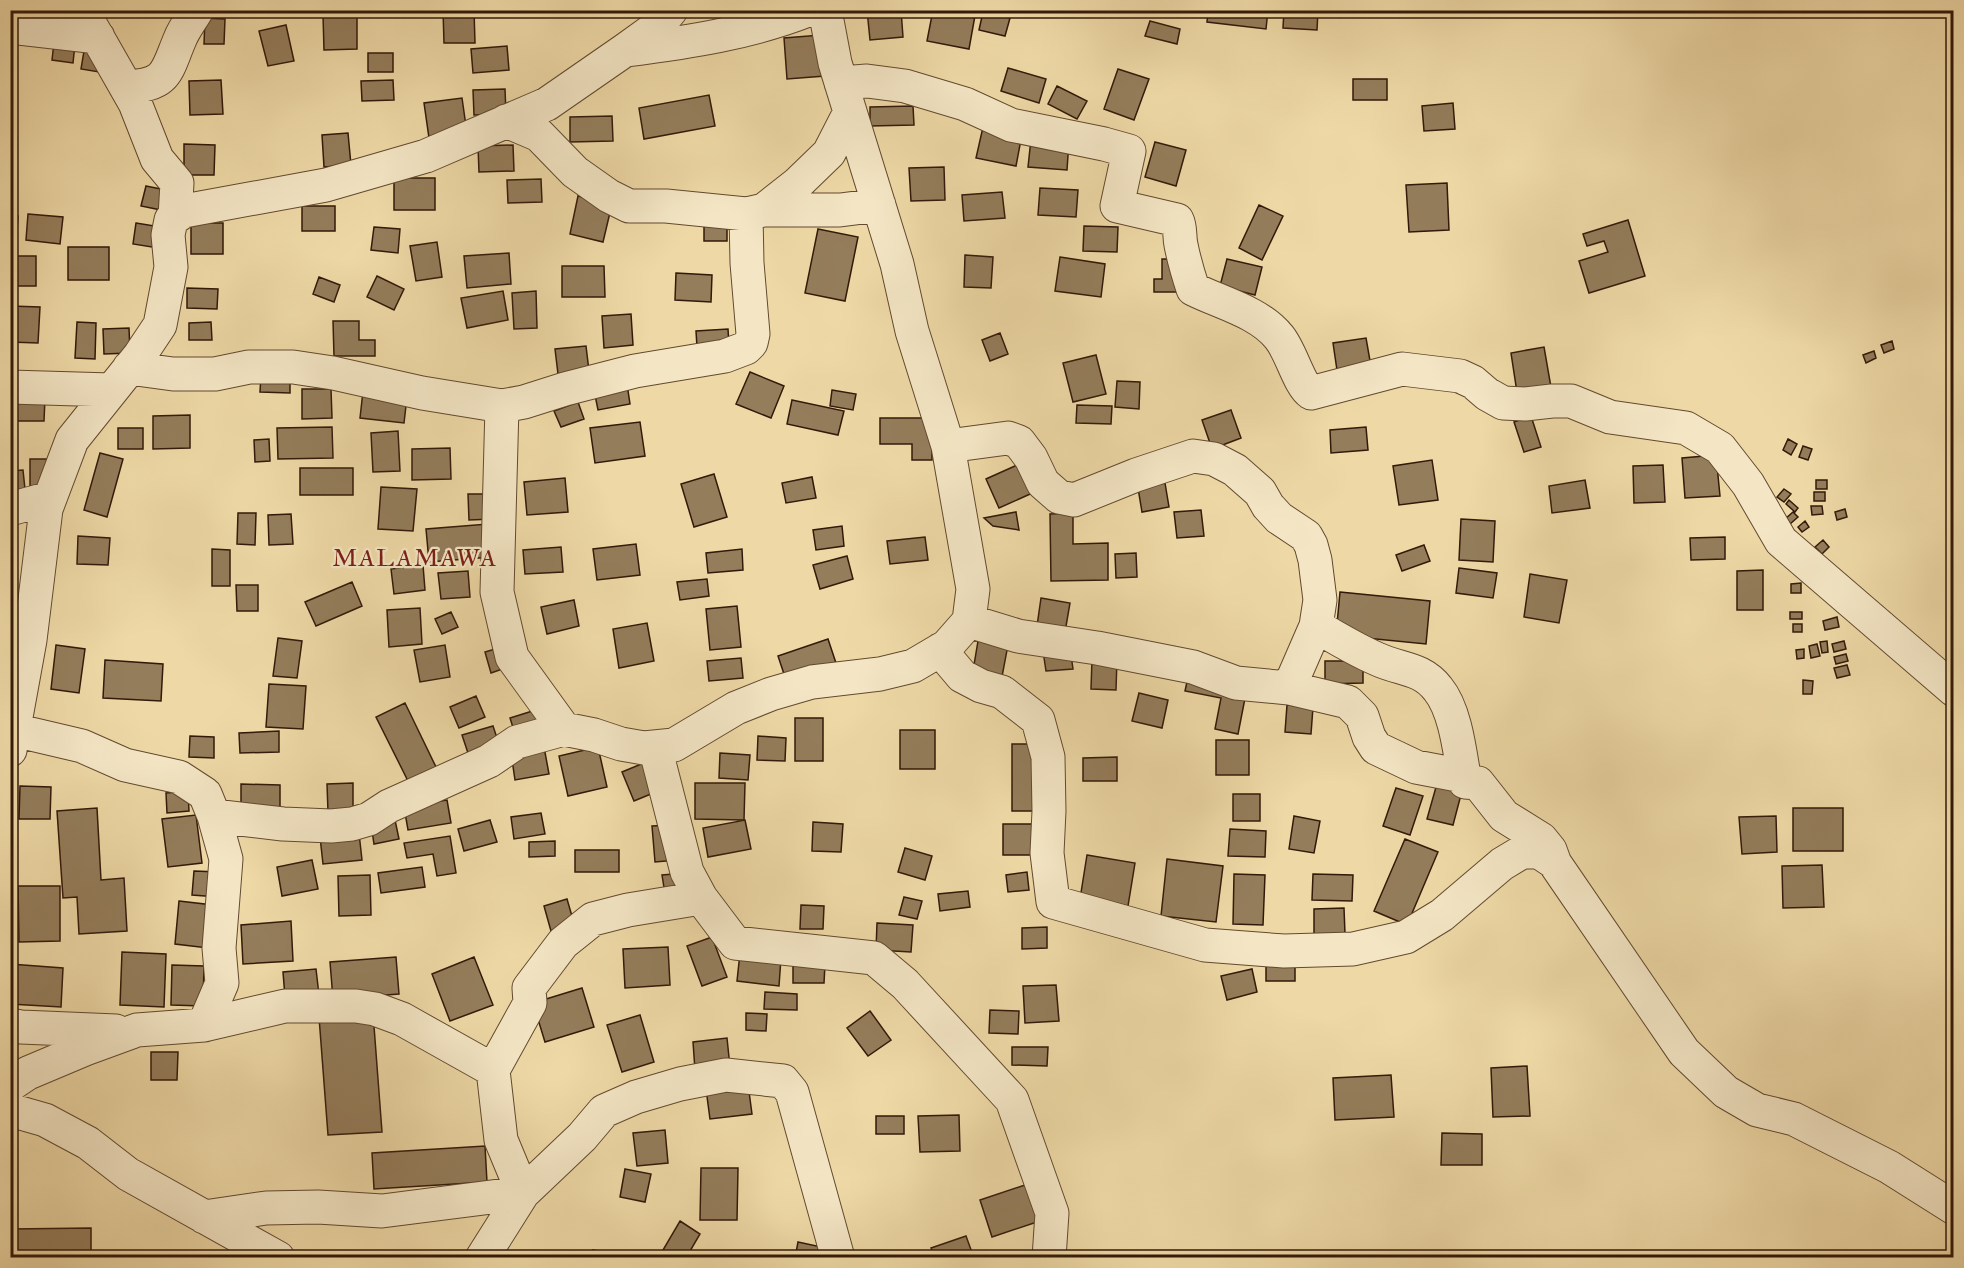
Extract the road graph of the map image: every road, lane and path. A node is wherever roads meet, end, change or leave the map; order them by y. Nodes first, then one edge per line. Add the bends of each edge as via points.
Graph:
1 (197, 10) edge
2 (671, 10) edge
3 (808, 10) edge
4 (825, 10) edge
5 (90, 24) edge
6 (10, 27) edge
7 (625, 51) junction
8 (127, 87) junction
9 (845, 98) junction
10 (506, 121) junction
11 (879, 205) junction
12 (755, 212) junction
13 (175, 217) junction
14 (120, 379) junction
15 (10, 387) edge
16 (502, 406) junction
17 (948, 446) junction
18 (50, 498) junction
19 (10, 509) edge
20 (969, 621) junction
21 (1316, 626) junction
22 (940, 650) junction
23 (1289, 688) junction
24 (1953, 690) edge
25 (564, 729) junction
26 (12, 740) edge
27 (655, 747) junction
28 (1465, 782) junction
29 (214, 816) junction
30 (1554, 861) junction
31 (701, 898) junction
32 (10, 1025) edge
33 (204, 1025) junction
34 (137, 1030) junction
35 (492, 1070) junction
36 (10, 1085) edge
37 (10, 1110) edge
38 (523, 1193) junction
39 (1953, 1208) edge
40 (204, 1217) junction
41 (278, 1257) edge
42 (482, 1257) edge
43 (838, 1257) edge
44 (1049, 1257) edge

1 - 8 street via 181,37 168,72 149,86
2 - 7 street via 657,27
3 - 7 street via 712,38
4 - 9 street
5 - 6 street
5 - 8 street
7 - 10 street via 547,104
8 - 13 street via 157,159 177,183
9 - 11 street
9 - 12 street via 829,153 797,184
9 - 24 street via 867,81 904,86 965,104 1011,125 1129,151 1117,206 1177,220 1193,289 1264,322 1280,337 1305,389 1311,393 1402,369 1439,373 1473,382 1503,403 1571,401 1610,417 1686,428 1706,438 1720,448 1748,484 1781,541
10 - 12 street via 539,135 575,171 629,206
10 - 13 street via 426,156 326,185 204,206
11 - 12 street
11 - 17 street
12 - 16 street via 747,263 753,334 746,348 724,356 634,371
13 - 14 street via 168,235 171,267 160,326
14 - 15 street
14 - 16 street via 215,374 249,367 293,367
14 - 18 street via 72,440
16 - 25 street via 497,592 512,657
17 - 20 street via 973,589
17 - 21 street via 1008,438 1020,442 1043,483 1059,497 1074,500 1193,456 1214,459 1250,482 1279,518 1299,530 1311,545 1320,600
18 - 19 street
18 - 26 street
20 - 22 street
20 - 23 street via 1018,636 1193,667 1236,683
21 - 23 street
21 - 28 street via 1380,661 1427,677 1440,691 1452,718
22 - 27 street via 913,666 812,682 771,694 736,708 674,745
22 - 30 street via 962,676 1002,692 1038,720 1048,757 1047,853 1053,902 1205,945 1284,951 1353,949 1406,937 1442,915 1493,870 1522,852 1539,852
23 - 28 street via 1348,702 1362,716 1376,748 1416,766 1463,776
25 - 27 street via 621,744
25 - 29 street via 517,742 489,761 352,824 295,825
26 - 29 street via 82,746 125,765 179,777 205,794
27 - 31 street via 687,872
28 - 30 street via 1478,783 1504,816 1541,839
29 - 33 street via 226,859 219,948 222,983
30 - 39 street via 1684,1052 1726,1092 1757,1110 1794,1119 1889,1167
31 - 35 street via 593,919 563,943 530,988 530,1003
31 - 44 street via 735,943 874,958 904,984 1012,1100 1052,1213
32 - 34 street
33 - 34 street
33 - 35 street via 285,1006 356,1006 402,1019
34 - 36 street via 28,1073
35 - 38 street via 501,1140
37 - 40 street via 45,1120 88,1143 128,1174
38 - 40 street via 382,1211 318,1206 266,1208
38 - 42 street
38 - 43 street via 604,1111 636,1097 726,1075 783,1081 792,1092
40 - 41 street

